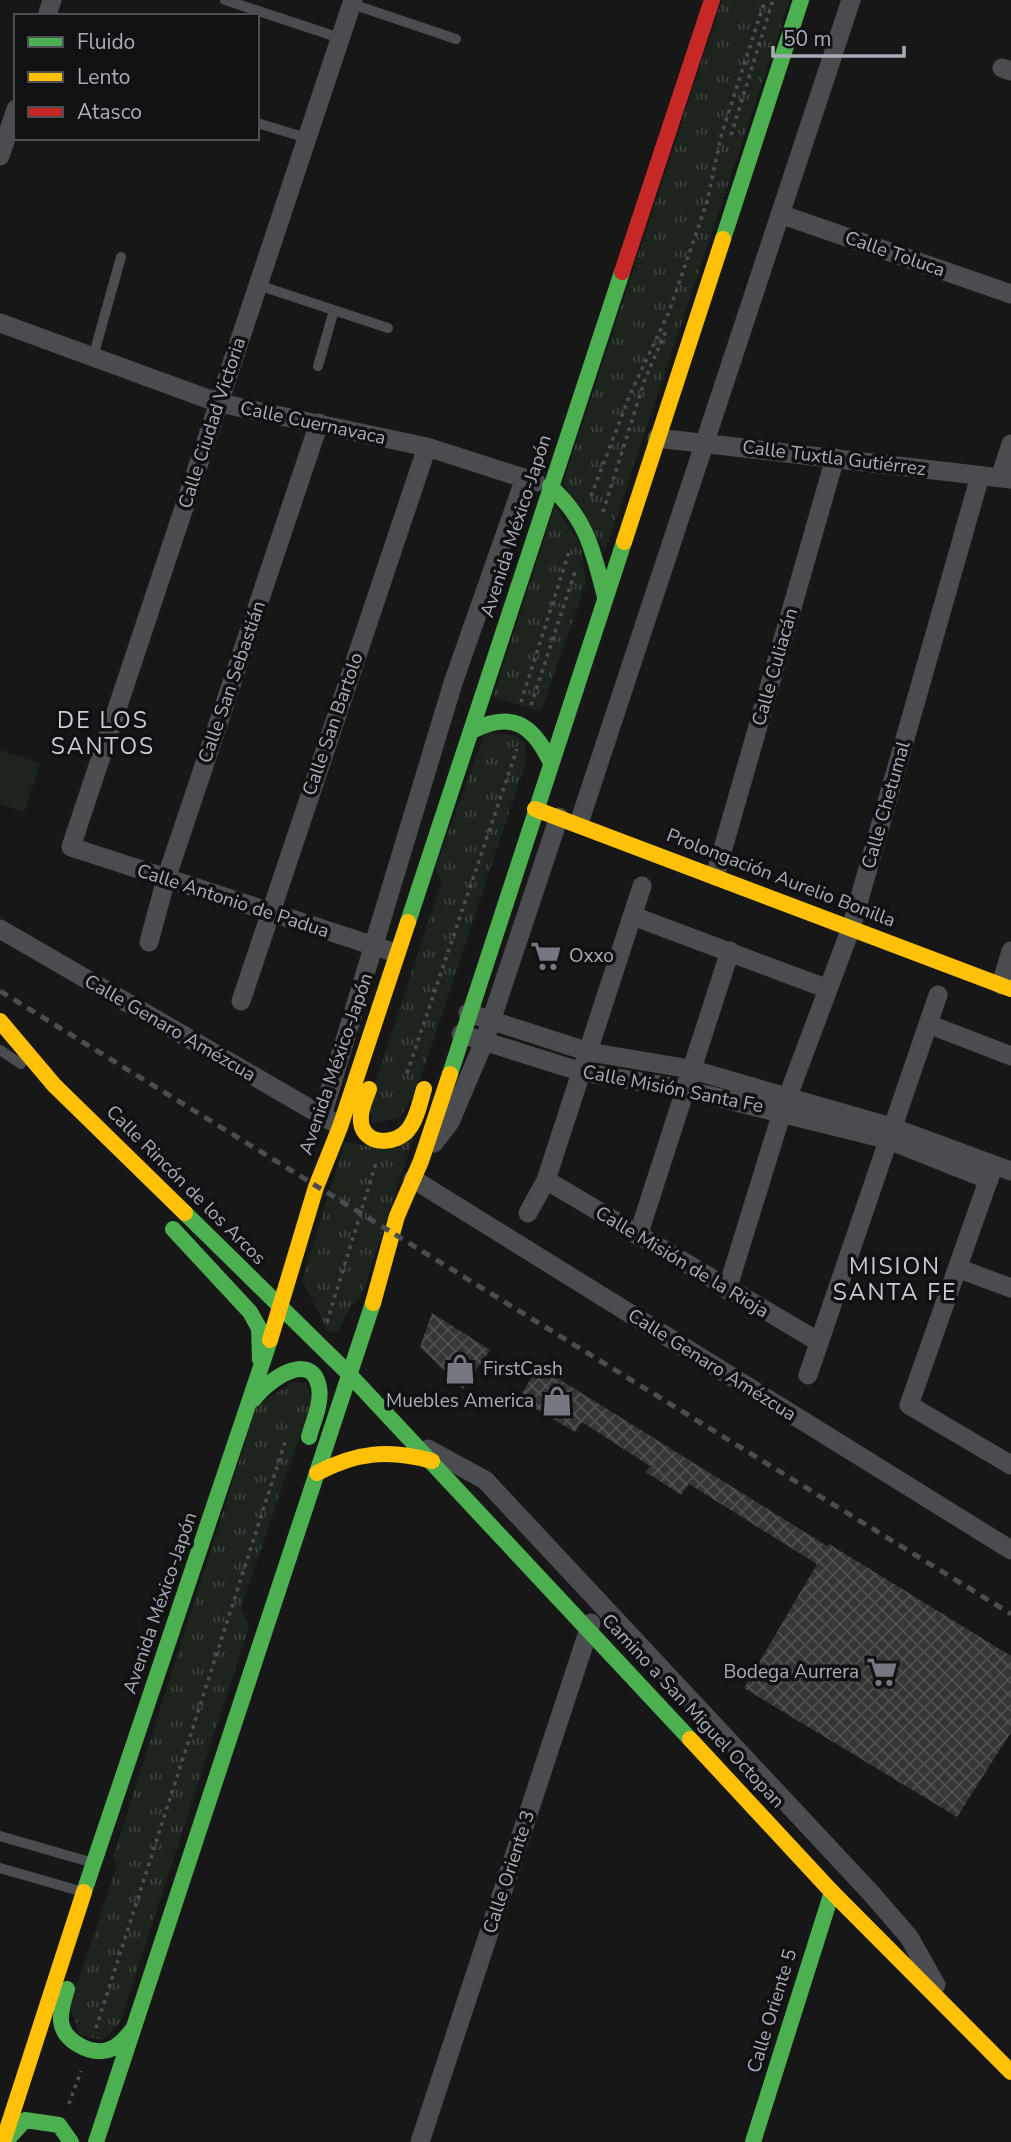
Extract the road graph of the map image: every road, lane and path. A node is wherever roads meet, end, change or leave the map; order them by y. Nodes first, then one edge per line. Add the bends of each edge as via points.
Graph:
1 (225, 0) edge
2 (712, 0) edge
3 (765, 0) edge
4 (801, 0) edge
5 (851, 0) edge
6 (352, 2) edge
7 (340, 38) junction
8 (456, 38) dead end
9 (14, 115) edge
10 (259, 124) edge
11 (307, 138) junction
12 (0, 156) edge
13 (780, 214) junction
14 (121, 257) dead end
15 (258, 285) junction
16 (1011, 294) edge
17 (334, 310) junction
18 (0, 323) edge
19 (388, 328) dead end
20 (93, 357) junction
21 (318, 366) dead end
22 (219, 403) junction
23 (319, 424) junction
24 (657, 438) junction
25 (704, 442) junction
26 (1011, 444) edge
27 (427, 447) junction
28 (835, 458) junction
29 (525, 478) junction
30 (997, 478) edge
31 (550, 486) junction
32 (582, 519) junction
33 (569, 549) dead end
34 (605, 597) junction
35 (514, 724) junction
36 (472, 731) junction
37 (550, 761) junction
38 (535, 809) junction
39 (559, 817) junction
40 (579, 824) junction
41 (71, 847) joint
42 (425, 872) junction
43 (715, 876) junction
44 (166, 879) junction
45 (642, 886) dead end
46 (504, 903) junction
47 (269, 914) junction
48 (633, 916) junction
49 (851, 928) junction
50 (0, 929) edge
51 (477, 940) dead end
52 (149, 942) dead end
53 (371, 946) junction
54 (730, 951) junction
55 (1011, 951) edge
56 (396, 954) junction
57 (1006, 987) edge
58 (828, 989) junction
59 (938, 995) dead end
60 (241, 1001) dead end
61 (468, 1013) junction
62 (491, 1020) junction
63 (0, 1021) edge
64 (929, 1024) junction
65 (461, 1034) junction
66 (484, 1042) junction
67 (0, 1050) edge
68 (589, 1052) junction
69 (1011, 1056) edge
70 (690, 1069) junction
71 (582, 1072) junction
72 (430, 1074) dead end
73 (54, 1085) junction
74 (683, 1090) junction
75 (785, 1105) junction
76 (322, 1116) junction
77 (91, 1119) junction
78 (340, 1127) junction
79 (888, 1133) junction
80 (117, 1170) dead end
81 (417, 1170) junction
82 (998, 1172) edge
83 (546, 1180) junction
84 (528, 1213) dead end
85 (164, 1219) dead end
86 (638, 1236) junction
87 (960, 1269) junction
88 (1011, 1288) edge
89 (727, 1290) junction
90 (281, 1308) junction
91 (819, 1342) junction
92 (261, 1371) junction
93 (348, 1373) junction
94 (808, 1375) dead end
95 (248, 1409) junction
96 (412, 1440) junction
97 (432, 1461) junction
98 (1010, 1461) edge
99 (307, 1464) junction
100 (1011, 1550) edge
101 (598, 1602) junction
102 (589, 1630) junction
103 (0, 1836) edge
104 (803, 1839) junction
105 (93, 1864) junction
106 (0, 1868) edge
107 (832, 1892) junction
108 (84, 1893) junction
109 (947, 2004) junction
110 (133, 2029) junction
111 (1011, 2072) edge
112 (4, 2142) edge
113 (71, 2142) edge
114 (96, 2142) edge
115 (420, 2142) edge
116 (753, 2142) edge

1 - 7 lane
2 - 31 main road, Avenida México-Japón
3 - 32 path via 721,136 707,202 669,313 631,392
4 - 24 main road
5 - 13 street
6 - 7 street, Calle Ciudad Victoria
6 - 8 lane
7 - 11 street, Calle Ciudad Victoria
9 - 12 street
10 - 11 lane
11 - 15 street, Calle Ciudad Victoria
13 - 16 street, Calle Toluca
13 - 25 street
14 - 20 lane
15 - 17 lane
15 - 22 street, Calle Ciudad Victoria
17 - 19 lane
17 - 21 lane
18 - 20 street, Calle Cuernavaca
20 - 22 street, Calle Cuernavaca
22 - 23 street, Calle Cuernavaca
22 - 41 street, Calle Ciudad Victoria
23 - 27 street, Calle Cuernavaca
23 - 44 street, Calle San Sebastián
24 - 25 street, Calle Tuxtla Gutiérrez
24 - 34 main road
25 - 28 street, Calle Tuxtla Gutiérrez
25 - 40 street
26 - 30 street, Calle Chetumal
27 - 29 street, Calle Cuernavaca
27 - 47 street, Calle San Bartolo
28 - 30 street, Calle Tuxtla Gutiérrez
28 - 43 street, Calle Culiacán
29 - 31 street, Calle Cuernavaca
29 - 53 street via 453,682
30 - 49 street, Calle Chetumal
31 - 32 main road
31 - 36 main road, Avenida México-Japón
32 - 34 main road
33 - 35 path
34 - 37 main road
35 - 36 main road via 500,719
35 - 37 main road via 531,729 542,740
36 - 42 main road, Avenida México-Japón
37 - 38 main road
38 - 39 main road, Prolongación Aurelio Bonilla
38 - 46 main road
39 - 40 main road, Prolongación Aurelio Bonilla
39 - 62 street
40 - 43 main road, Prolongación Aurelio Bonilla
41 - 44 street, Calle Antonio de Padua
42 - 56 main road, Avenida México-Japón
42 - 72 main road via 416,930 361,1115 362,1128 371,1138 396,1141 408,1130
43 - 49 main road, Prolongación Aurelio Bonilla
44 - 47 street, Calle Antonio de Padua
44 - 52 street, Calle San Sebastián
45 - 48 street
46 - 51 main road
46 - 61 main road
47 - 53 street, Calle Antonio de Padua
47 - 60 street, Calle San Bartolo
48 - 54 street
48 - 68 street
49 - 57 main road, Prolongación Aurelio Bonilla
49 - 58 street, Calle Chetumal
50 - 76 street, Calle Genaro Amézcua
53 - 56 street, Calle Antonio de Padua
53 - 76 street
54 - 58 street
54 - 70 street
55 - 57 street
56 - 78 main road, Avenida México-Japón
58 - 75 street, Calle Chetumal
59 - 64 street
61 - 62 street, Calle Misión Santa Fe
61 - 65 main road
62 - 66 street
62 - 68 street, Calle Misión Santa Fe
63 - 73 main road, Calle Rincón de los Arcos
64 - 69 street
64 - 79 street
65 - 66 street, Calle Misión Santa Fe
65 - 81 main road
66 - 71 street, Calle Misión Santa Fe
66 - 81 street via 450,1122
67 - 73 lane
68 - 70 street, Calle Misión Santa Fe
68 - 71 street
70 - 74 street
70 - 75 street, Calle Misión Santa Fe
71 - 74 street, Calle Misión Santa Fe
71 - 83 street
73 - 77 main road, Calle Rincón de los Arcos
74 - 75 street, Calle Misión Santa Fe
74 - 86 street
75 - 79 street, Calle Misión Santa Fe
75 - 89 street, Calle Chetumal
76 - 78 street, Calle Genaro Amézcua
77 - 80 main road via 99,1151
77 - 90 main road, Calle Rincón de los Arcos
78 - 90 main road, Avenida México-Japón via 316,1187
79 - 82 street, Calle Misión Santa Fe
79 - 91 street
81 - 93 main road via 394,1224
81 - 100 street, Calle Genaro Amézcua
82 - 87 street
83 - 84 street
83 - 86 street, Calle Misión de la Rioja
85 - 92 main road via 250,1312 259,1328
86 - 89 street, Calle Misión de la Rioja
87 - 88 street
87 - 98 street via 909,1405
89 - 91 street, Calle Misión de la Rioja
90 - 92 main road, Avenida México-Japón
90 - 93 main road, Calle Rincón de los Arcos
91 - 94 street
92 - 95 main road, Avenida México-Japón
93 - 96 main road, Camino a San Miguel Octopan
93 - 99 main road
95 - 99 main road via 257,1392 274,1377 295,1368 309,1373 317,1382 319,1401
95 - 105 main road, Avenida México-Japón
96 - 97 main road, Camino a San Miguel Octopan
96 - 101 street via 485,1480
97 - 99 main road via 403,1452 374,1451
97 - 102 main road, Camino a San Miguel Octopan
99 - 110 main road via 267,1624
101 - 102 street, Calle Oriente 3
101 - 104 street
102 - 104 main road, Camino a San Miguel Octopan
102 - 115 street, Calle Oriente 3
103 - 105 lane
104 - 107 main road, Camino a San Miguel Octopan
104 - 109 street via 909,1937
105 - 108 main road, Avenida México-Japón
106 - 108 lane
107 - 109 main road, Camino a San Miguel Octopan
107 - 116 main road, Calle Oriente 5
108 - 110 main road via 61,2023 67,2037 100,2051 111,2050
108 - 112 main road, Avenida México-Japón
109 - 111 main road, Camino a San Miguel Octopan
110 - 114 main road
112 - 113 main road via 26,2120 45,2119 61,2126

